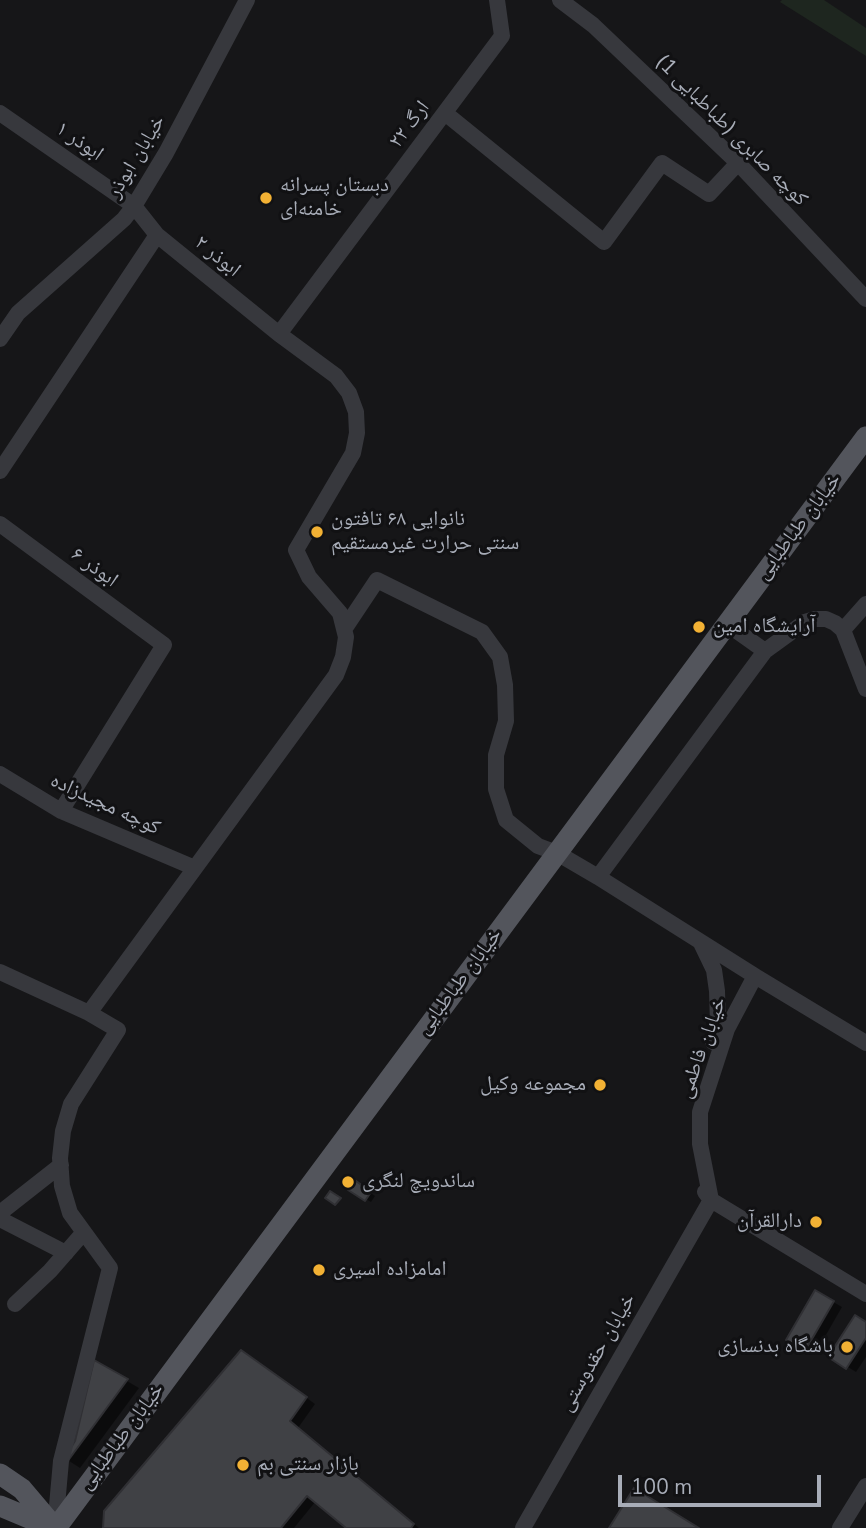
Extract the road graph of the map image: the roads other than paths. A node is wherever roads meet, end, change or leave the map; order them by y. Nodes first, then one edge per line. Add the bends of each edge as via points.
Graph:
1 (247, 0) edge
2 (497, 0) edge
3 (560, 0) edge
4 (0, 113) edge
5 (445, 113) junction
6 (738, 163) junction
7 (134, 206) junction
8 (157, 235) junction
9 (866, 299) edge
10 (279, 334) junction
11 (0, 339) edge
12 (866, 437) edge
13 (0, 471) edge
14 (0, 524) edge
15 (866, 604) edge
16 (727, 624) junction
17 (345, 628) junction
18 (844, 630) junction
19 (765, 651) junction
20 (866, 689) edge
21 (0, 775) edge
22 (61, 811) junction
23 (556, 853) junction
24 (195, 867) junction
25 (598, 877) junction
26 (701, 943) junction
27 (0, 972) edge
28 (755, 976) junction
29 (89, 1013) junction
30 (866, 1043) edge
31 (61, 1165) junction
32 (711, 1200) junction
33 (0, 1213) edge
34 (0, 1219) edge
35 (84, 1233) junction
36 (66, 1253) junction
37 (866, 1294) edge
38 (15, 1304) dead end
39 (0, 1474) edge
40 (866, 1486) edge
41 (0, 1506) edge
42 (55, 1528) edge
43 (523, 1528) edge
44 (840, 1528) edge

1 - 7 street, خیابان ابوذر
2 - 5 street, ارگ ۲۲ via 502,36
3 - 6 street, کوچه صابری (طباطبایی 1) via 593,25
4 - 7 street, ابوذر ۱
5 - 6 street via 604,242 662,163 709,194
5 - 10 street, ارگ ۲۲
6 - 9 street, کوچه صابری (طباطبایی 1)
7 - 8 street, ابوذر ۲
7 - 11 street, خیابان ابوذر via 18,313
8 - 10 street, ابوذر ۲
8 - 13 street
10 - 17 street, ابوذر ۲ via 337,376 356,412 353,453 296,550 309,577 340,613
12 - 16 main road, خیابان طباطبایی
14 - 22 street, ابوذر ۶ via 164,645
15 - 18 street
16 - 19 street
16 - 23 main road, خیابان طباطبایی
17 - 23 street via 377,580 482,632 500,657 505,685 506,721 496,755 496,789 506,820 538,846
17 - 24 street via 344,657 337,675
18 - 19 street via 826,619 815,619
18 - 20 street
19 - 25 street
21 - 22 street, کوچه مجیدزاده
22 - 24 street, کوچه مجیدزاده
23 - 25 street
23 - 42 main road, خیابان طباطبایی
24 - 29 street
25 - 26 street
26 - 28 street
26 - 32 street, خیابان فاطمی via 714,970 718,1024 693,1111 691,1144 699,1184
27 - 29 street
28 - 30 street
28 - 32 street, خیابان فاطمی via 727,1029 700,1112 700,1144
29 - 31 street via 118,1030 71,1104 63,1130
31 - 33 street
31 - 35 street via 69,1213
32 - 37 street
32 - 43 street, خیابان حقدوستی
34 - 36 street
35 - 36 street
35 - 42 street via 110,1268 61,1461
36 - 38 street
39 - 42 main road via 22,1489
40 - 44 street
41 - 42 main road

